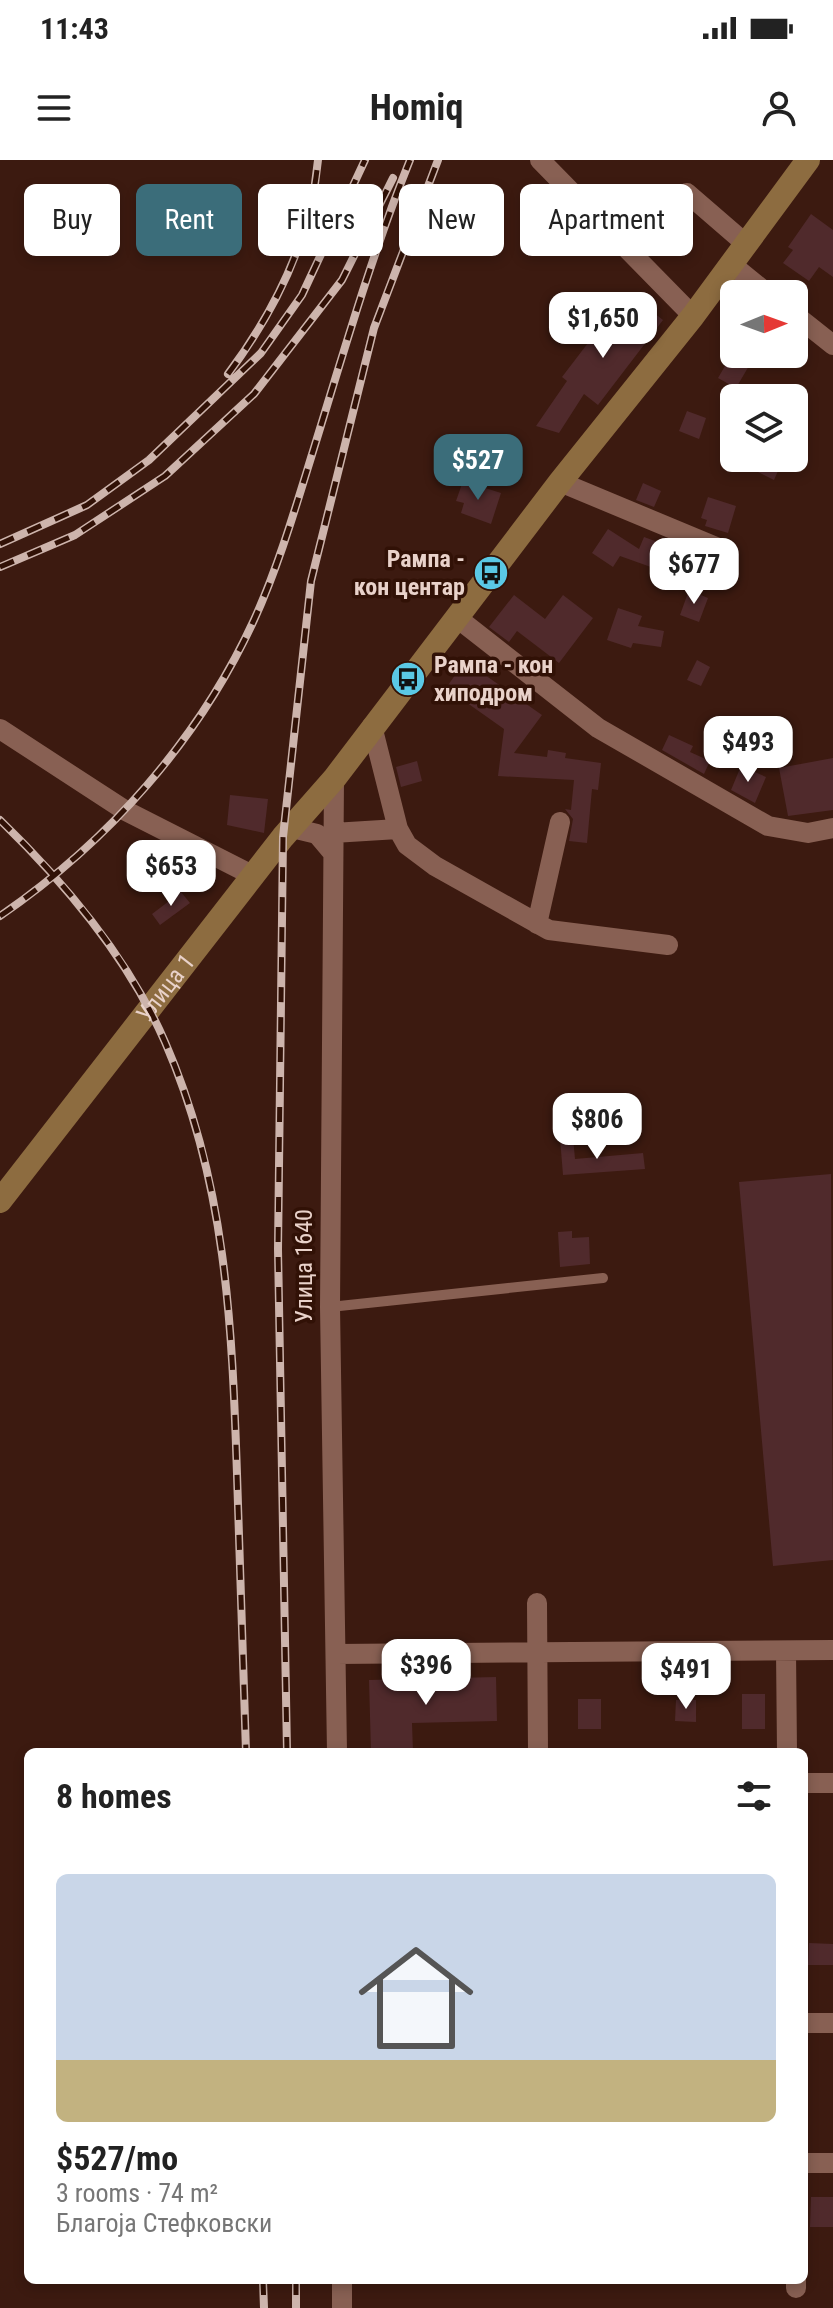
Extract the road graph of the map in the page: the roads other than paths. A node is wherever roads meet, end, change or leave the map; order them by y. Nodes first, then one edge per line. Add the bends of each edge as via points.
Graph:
1 (540, 160) edge
2 (808, 160) edge
3 (693, 198) edge
4 (746, 244) junction
5 (731, 264) junction
6 (751, 280) edge
7 (693, 316) junction
8 (808, 325) edge
9 (833, 345) edge
10 (560, 482) junction
11 (728, 552) dead end
12 (456, 617) junction
13 (372, 726) junction
14 (0, 729) edge
15 (334, 779) junction
16 (560, 822) dead end
17 (292, 828) junction
18 (833, 828) edge
19 (398, 829) junction
20 (333, 843) junction
21 (254, 876) junction
22 (537, 924) junction
23 (668, 945) dead end
24 (0, 1201) edge
25 (603, 1278) dead end
26 (330, 1307) junction
27 (537, 1603) dead end
28 (833, 1650) edge
29 (786, 1651) junction
30 (537, 1652) junction
31 (336, 1654) junction
32 (337, 1748) edge
33 (538, 1748) edge
34 (787, 1748) edge
35 (808, 1783) edge
36 (833, 1783) edge
37 (808, 2023) edge
38 (833, 2023) edge
39 (808, 2163) edge
40 (833, 2163) edge
41 (342, 2284) edge
42 (342, 2308) edge

1 - 7 street
2 - 4 main road, Улица 1
3 - 4 street
4 - 5 main road, Улица 1
5 - 6 street
5 - 7 main road, Улица 1
7 - 10 main road, Улица 1
8 - 9 street
10 - 11 street
10 - 12 main road, Улица 1
12 - 13 main road, Улица 1
12 - 18 street via 598,728 768,826 808,833
13 - 15 main road, Улица 1
13 - 19 street
14 - 21 street via 126,811
15 - 17 main road, Улица 1
15 - 20 street, Улица 1640
16 - 22 street
17 - 20 street
17 - 21 main road, Улица 1
19 - 20 street
19 - 22 street via 407,845 435,866
20 - 26 street, Улица 1640
21 - 24 main road, Улица 1
22 - 23 street via 566,934
25 - 26 lane
26 - 31 street, Улица 1640
27 - 30 street
28 - 29 street
29 - 30 street
29 - 34 street
30 - 31 street
30 - 33 street
31 - 32 street, Улица 1640
35 - 36 street
37 - 38 street
39 - 40 street
41 - 42 street

